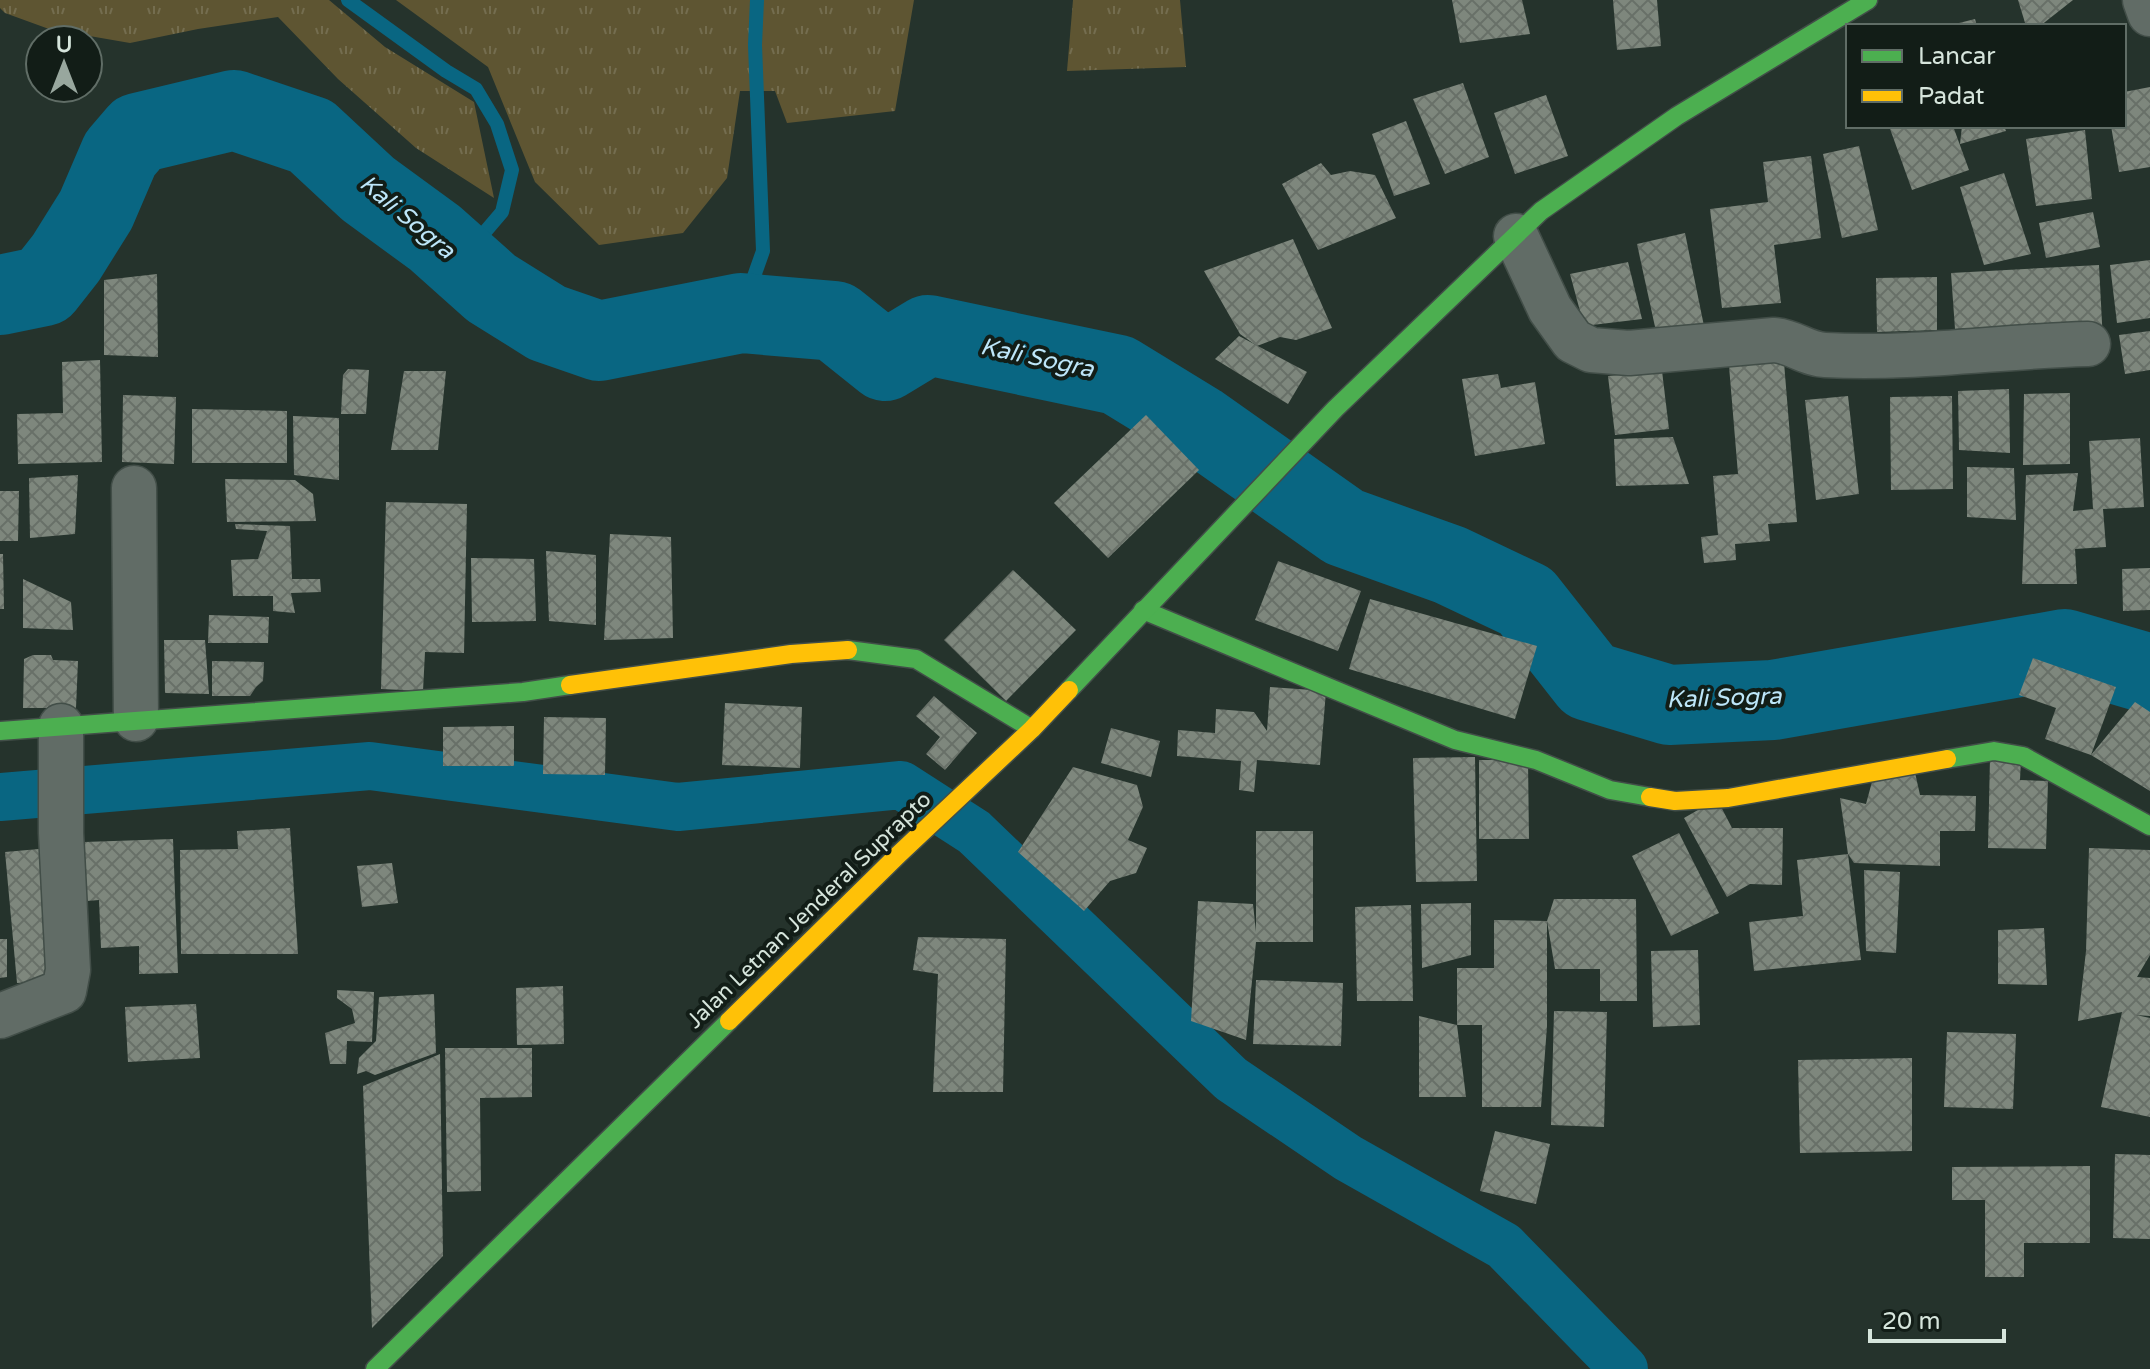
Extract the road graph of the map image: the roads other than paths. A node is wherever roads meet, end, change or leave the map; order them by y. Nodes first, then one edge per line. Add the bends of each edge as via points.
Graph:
1 (1868, 0) edge
2 (2145, 0) edge
3 (2150, 14) edge
4 (1516, 236) junction
5 (2088, 344) dead end
6 (134, 488) dead end
7 (1143, 610) junction
8 (136, 719) junction
9 (1032, 729) junction
10 (0, 731) edge
11 (60, 743) junction
12 (2150, 826) edge
13 (0, 1016) edge
14 (375, 1369) edge

1 - 4 street, Jalan Letnan Jenderal Suprapto via 1677,116 1541,211
2 - 3 street
4 - 5 street via 1550,309 1573,341 1591,350 1629,353 1774,340 1815,355 1875,356
4 - 7 street, Jalan Letnan Jenderal Suprapto via 1268,476
6 - 8 street
7 - 9 street, Jalan Letnan Jenderal Suprapto
7 - 12 street via 1455,740 1536,760 1610,790 1675,801 1728,798 1994,751 2023,756
8 - 9 street via 523,692 856,649 916,659
8 - 11 street
9 - 14 street, Jalan Letnan Jenderal Suprapto
10 - 11 street
11 - 13 street via 68,970 64,991

